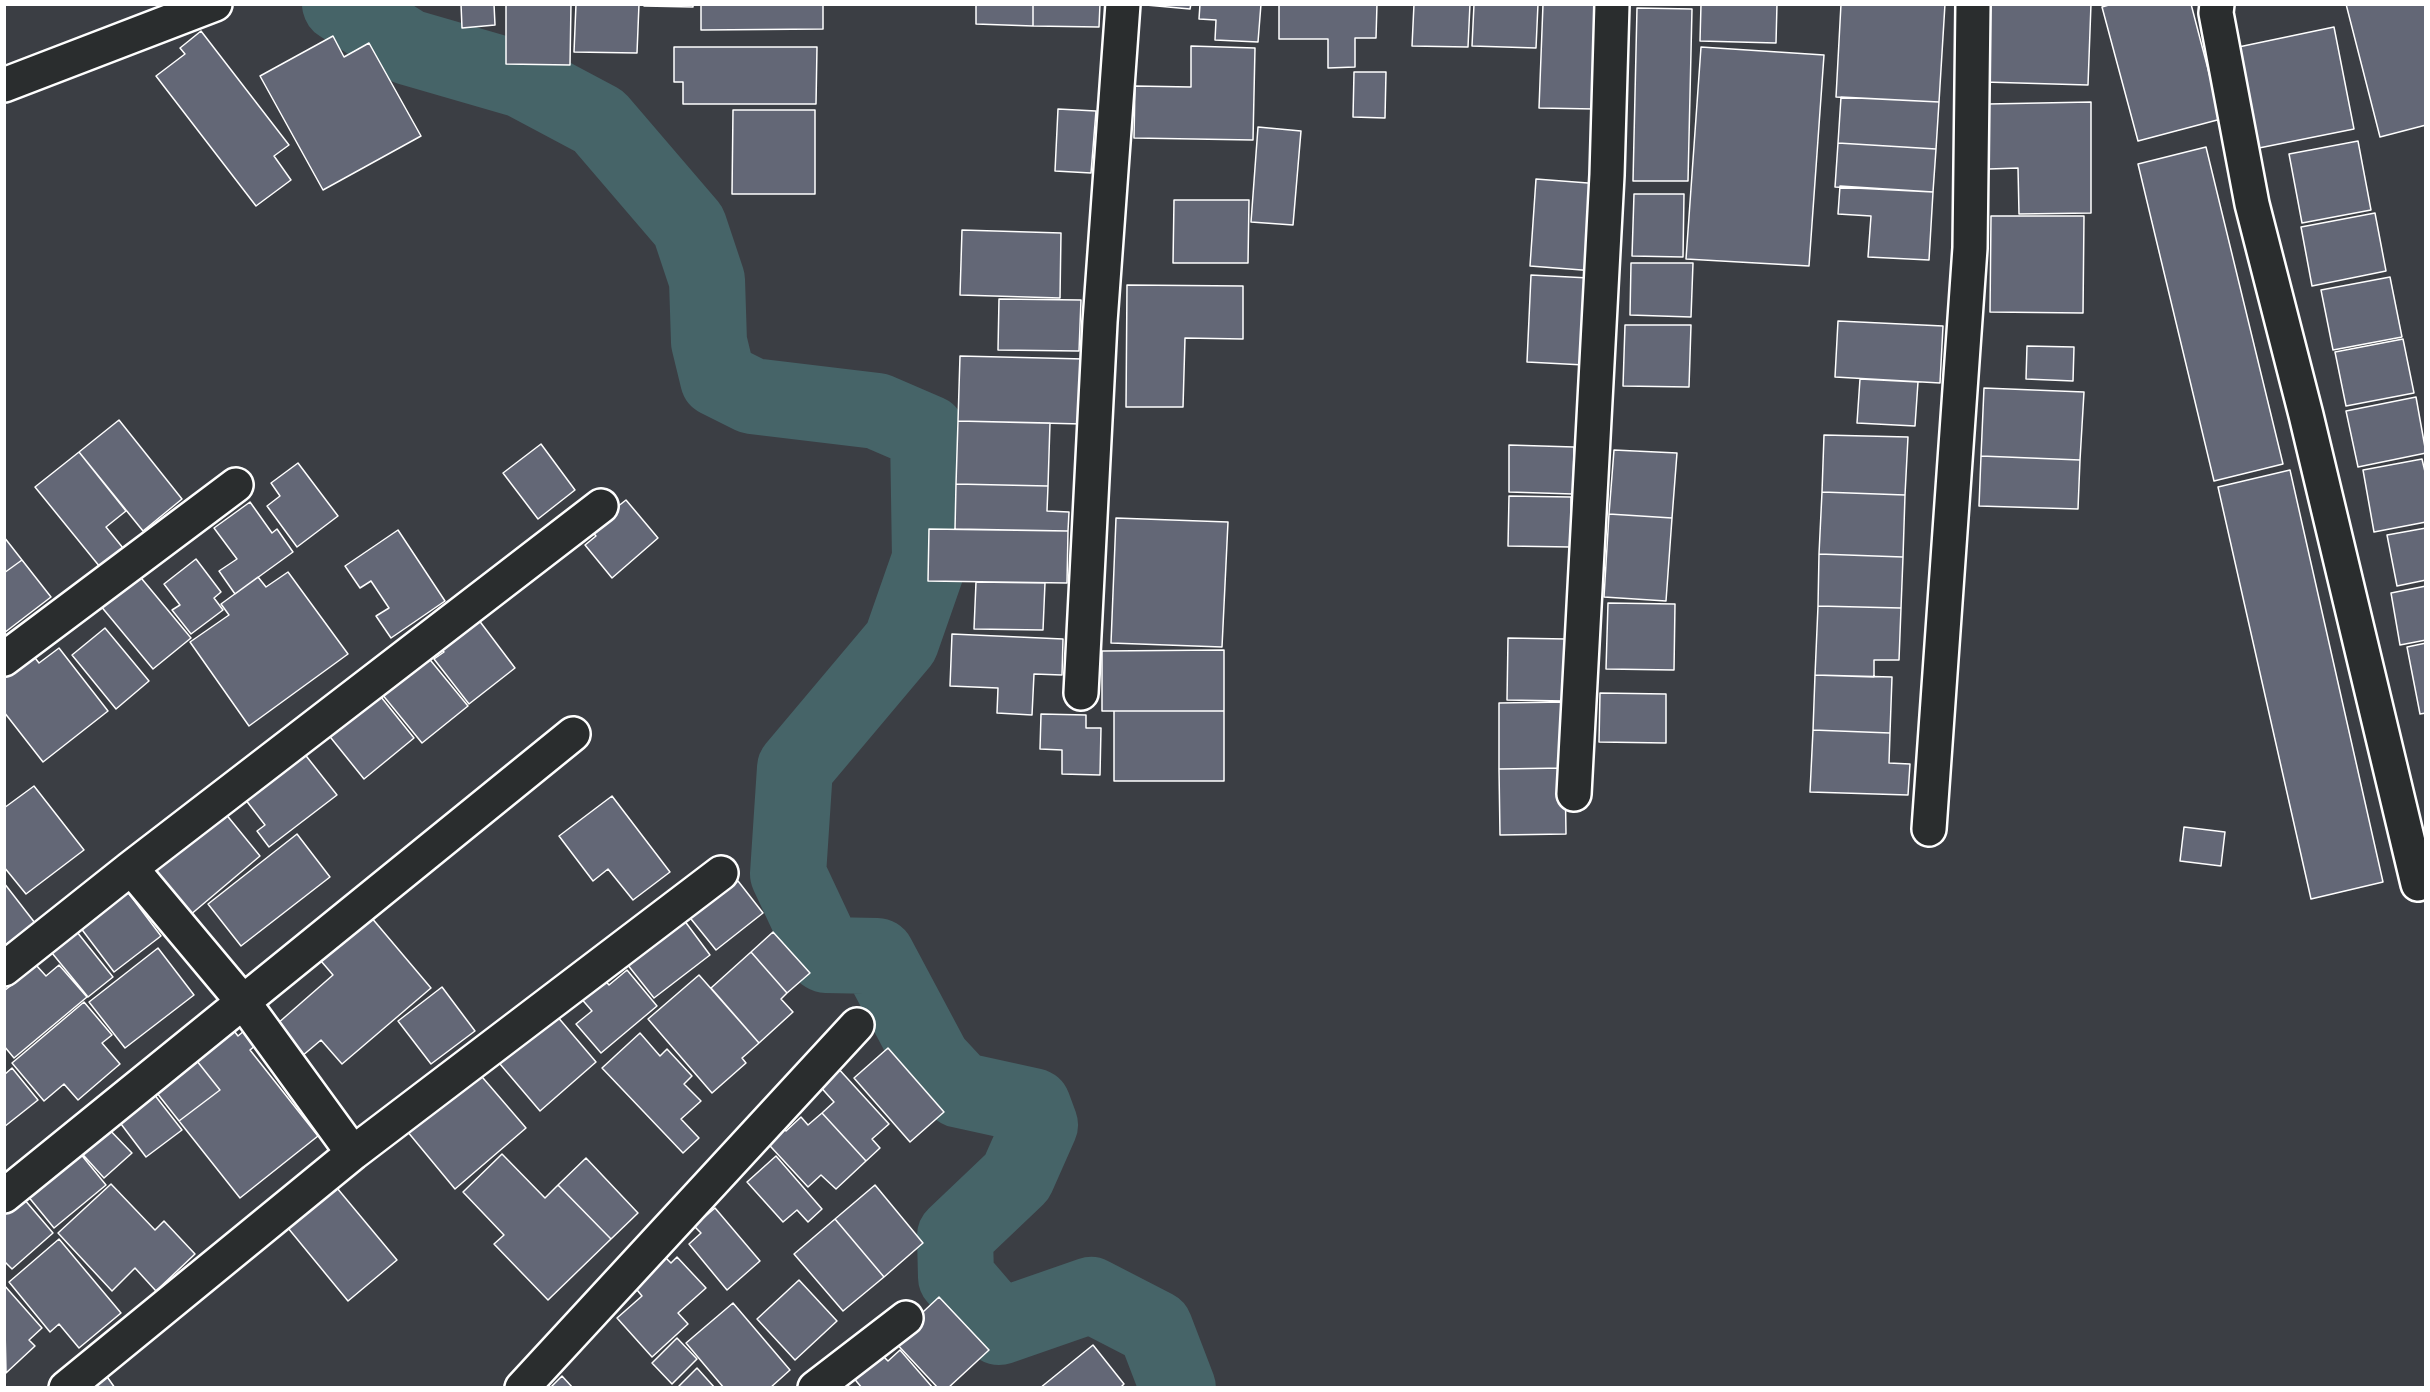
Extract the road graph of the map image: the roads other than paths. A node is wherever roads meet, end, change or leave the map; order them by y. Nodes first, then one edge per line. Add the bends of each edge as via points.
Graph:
1 (215, 4) edge
2 (1123, 4) edge
3 (1612, 4) edge
4 (1973, 4) edge
5 (2217, 4) edge
6 (4, 85) edge
7 (236, 485) dead end
8 (601, 506) dead end
9 (4, 658) edge
10 (1082, 693) dead end
11 (573, 734) dead end
12 (1574, 794) dead end
13 (1929, 829) dead end
14 (132, 868) junction
15 (721, 873) dead end
16 (2418, 884) dead end
17 (4, 969) edge
18 (244, 1003) junction
19 (857, 1025) dead end
20 (353, 1153) junction
21 (4, 1196) edge
22 (906, 1318) dead end
23 (66, 1388) edge
24 (522, 1388) edge
25 (815, 1388) edge

1 - 6 street
2 - 10 street via 1100,333
3 - 12 street via 1607,175
4 - 13 street via 1970,248
5 - 16 street via 2252,204
7 - 9 street
8 - 14 street
11 - 18 street
14 - 17 street
14 - 18 street
15 - 20 street
18 - 20 street
18 - 21 street
19 - 24 street
20 - 23 street
22 - 25 street

